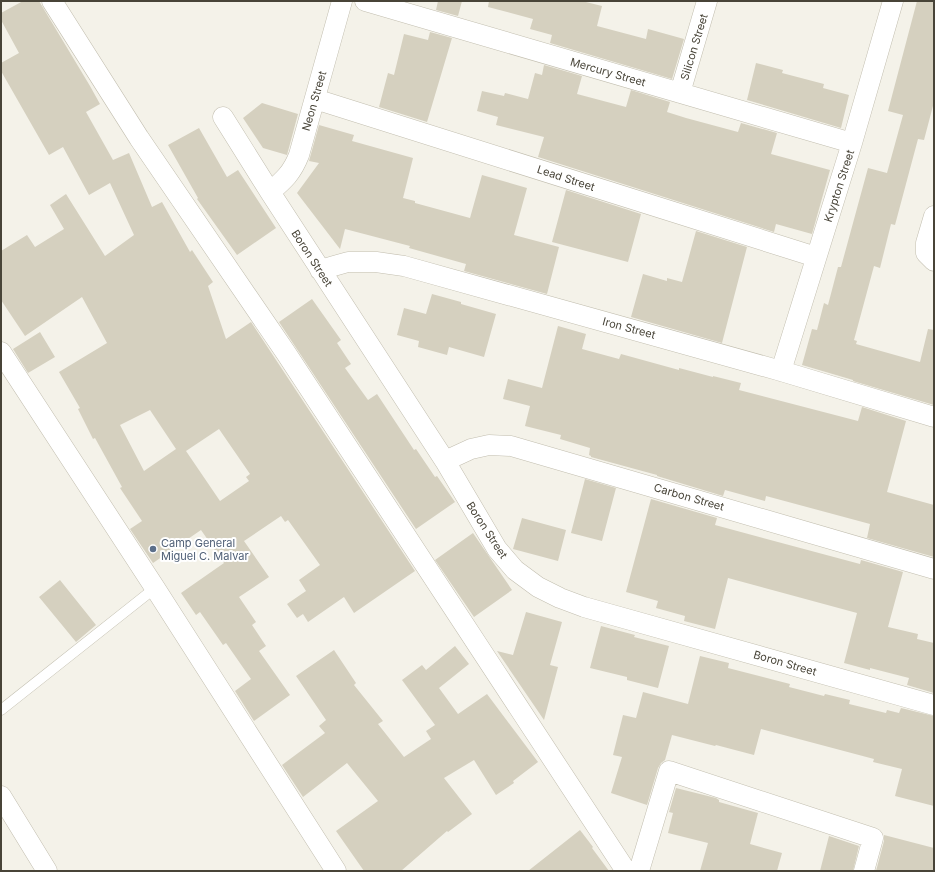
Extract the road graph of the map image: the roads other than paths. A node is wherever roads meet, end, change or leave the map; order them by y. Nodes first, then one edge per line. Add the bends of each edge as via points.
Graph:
1 (52, 1) edge
2 (342, 1) edge
3 (365, 1) edge
4 (707, 1) edge
5 (893, 1) edge
6 (680, 93) junction
7 (316, 99) junction
8 (223, 117) dead end
9 (852, 143) junction
10 (270, 192) junction
11 (934, 216) edge
12 (816, 257) junction
13 (934, 261) edge
14 (320, 270) junction
15 (1, 352) edge
16 (781, 371) junction
17 (934, 417) edge
18 (445, 461) junction
19 (934, 569) edge
20 (155, 588) junction
21 (934, 705) edge
22 (1, 710) edge
23 (1, 796) edge
24 (47, 871) edge
25 (336, 871) edge
26 (626, 871) edge
27 (639, 871) edge
28 (864, 871) edge

1 - 26 street via 139,138 286,353
2 - 7 street, Neon Street
3 - 6 street, Mercury Street
4 - 6 street, Silicon Street
5 - 9 street, Krypton Street
6 - 9 street, Mercury Street
7 - 10 street, Neon Street via 294,168
7 - 12 street, Lead Street
8 - 10 street, Boron Street
9 - 12 street, Krypton Street
10 - 14 street, Boron Street
11 - 13 street via 926,243 926,253
12 - 16 street, Krypton Street
14 - 16 street, Iron Street via 348,262 404,266
14 - 18 street, Boron Street
15 - 20 street
16 - 17 street, Iron Street
18 - 19 street, Carbon Street via 471,449 511,446
18 - 21 street, Boron Street via 496,549 515,570 538,587 560,598 584,607
20 - 22 lane
20 - 25 street
23 - 24 street
27 - 28 street via 669,771 873,838

